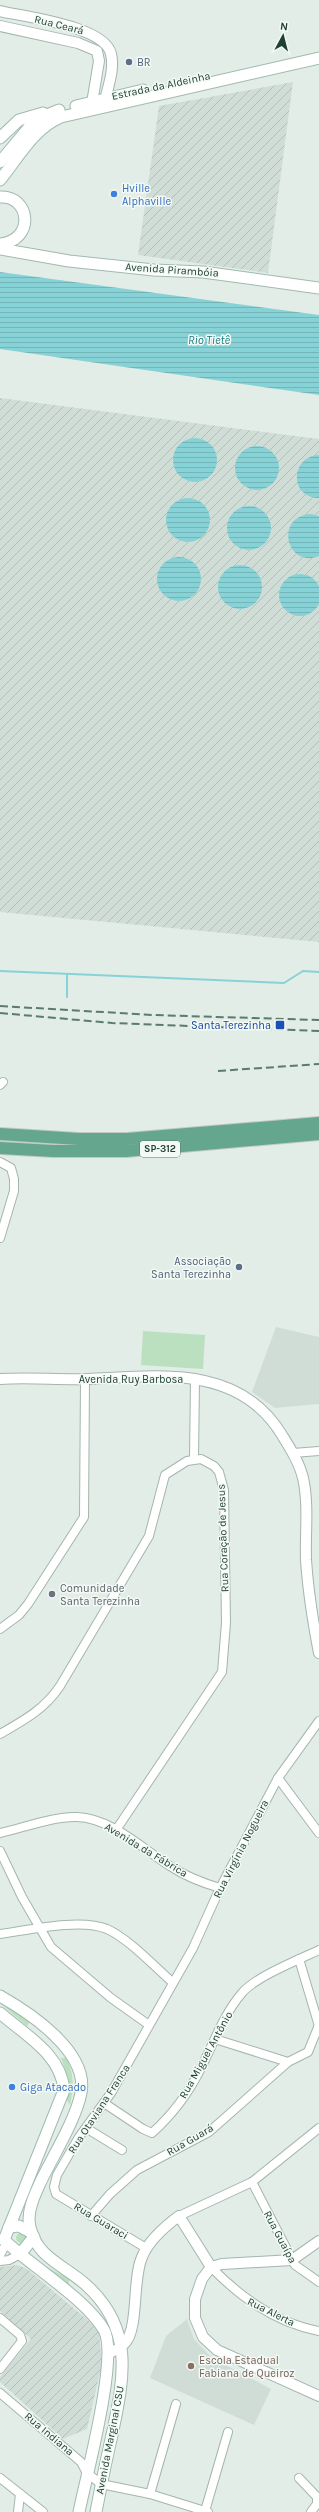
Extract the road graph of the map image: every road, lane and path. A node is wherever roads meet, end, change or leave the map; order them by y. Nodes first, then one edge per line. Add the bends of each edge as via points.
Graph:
1 (5, 12) edge
2 (3, 26) edge
3 (319, 51) edge
4 (319, 58) edge
5 (104, 103) junction
6 (92, 105) junction
7 (55, 111) junction
8 (0, 138) edge
9 (0, 162) edge
10 (0, 180) edge
11 (0, 197) edge
12 (0, 244) edge
13 (0, 249) edge
14 (25, 254) junction
15 (0, 255) edge
16 (319, 288) edge
17 (319, 1123) edge
18 (0, 1134) edge
19 (319, 1134) edge
20 (0, 1148) edge
21 (0, 1162) edge
22 (0, 1238) edge
23 (0, 1378) edge
24 (85, 1379) junction
25 (195, 1379) junction
26 (319, 1451) edge
27 (293, 1453) junction
28 (194, 1459) junction
29 (0, 1629) edge
30 (319, 1653) edge
31 (319, 1721) edge
32 (0, 1734) edge
33 (278, 1778) junction
34 (116, 1830) junction
35 (0, 1833) edge
36 (319, 1833) edge
37 (0, 1851) edge
38 (220, 1888) junction
39 (41, 1929) junction
40 (0, 1934) edge
41 (319, 1950) edge
42 (299, 1959) junction
43 (172, 1982) junction
44 (0, 1996) edge
45 (0, 2013) edge
46 (149, 2025) junction
47 (319, 2026) edge
48 (46, 2029) junction
49 (215, 2039) junction
50 (47, 2052) junction
51 (288, 2062) junction
52 (104, 2103) junction
53 (86, 2128) junction
54 (319, 2128) edge
55 (66, 2130) junction
56 (79, 2137) junction
57 (122, 2150) dead end
58 (252, 2182) junction
59 (56, 2194) joint
60 (91, 2216) junction
61 (179, 2216) junction
62 (9, 2227) junction
63 (33, 2235) junction
64 (4, 2240) edge
65 (319, 2241) edge
66 (146, 2248) junction
67 (0, 2254) edge
68 (20, 2254) junction
69 (292, 2260) junction
70 (0, 2261) edge
71 (211, 2267) junction
72 (319, 2282) edge
73 (0, 2318) edge
74 (319, 2331) edge
75 (122, 2347) junction
76 (110, 2353) junction
77 (0, 2369) edge
78 (0, 2393) edge
79 (319, 2396) edge
80 (176, 2404) dead end
81 (228, 2432) dead end
82 (0, 2478) edge
83 (94, 2478) junction
84 (299, 2478) dead end
85 (20, 2494) junction
86 (150, 2494) junction
87 (206, 2511) edge
88 (313, 2511) edge
89 (18, 2512) edge
90 (43, 2512) edge
91 (79, 2512) edge
92 (96, 2512) edge

1 - 2 street
1 - 5 street, Rua Ceará via 78,28 103,40 111,53 112,62
2 - 6 street, Rua Ceará via 78,43 97,51 99,61
3 - 5 main road, Estrada da Aldeinha
4 - 5 main road, Estrada da Aldeinha
5 - 6 main road, Estrada da Aldeinha
6 - 7 main road, Estrada da Aldeinha
6 - 10 main road, Estrada da Aldeinha via 51,121
7 - 8 main road via 19,120
7 - 9 main road, Estrada da Aldeinha via 37,120
11 - 12 main road via 18,203 25,216 21,236
13 - 14 main road
14 - 15 main road
14 - 16 main road, Avenida Pirambóia via 93,264 215,273
17 - 18 main road, SP-312 via 113,1140
19 - 20 main road, SP-312 via 126,1151
21 - 22 street via 11,1168 14,1184
23 - 24 street, Avenida Ruy Barbosa
24 - 25 street, Avenida Ruy Barbosa
24 - 29 street via 84,1517 28,1604 19,1615
25 - 27 street, Avenida Ruy Barbosa via 235,1390 256,1403 272,1418
25 - 28 street
26 - 27 street
27 - 30 street, Avenida Ruy Barbosa via 303,1479 308,1526 307,1568
28 - 32 street via 180,1464 165,1475 149,1536 50,1700 33,1714
28 - 34 street, Rua Coração de Jesus via 214,1466 219,1472 224,1490 226,1623 222,1672
31 - 33 street, Rua Virgínia Nogueira
33 - 36 street
33 - 38 street, Rua Virgínia Nogueira
34 - 35 street, Avenida da Fábrica via 94,1820 76,1817
34 - 38 street, Avenida da Fábrica via 171,1867
37 - 39 street
38 - 43 street, Rua Virgínia Nogueira via 193,1948
39 - 40 street
39 - 43 street via 82,1926 107,1929
39 - 46 street via 51,1947 111,1998
41 - 42 street
42 - 47 street
42 - 49 street, Rua Miguel Antônio via 253,1984 242,1993
43 - 46 street, Rua Otaviana Franca
44 - 48 main road, Avenida Marginal CSU via 23,2009
45 - 50 main road
46 - 52 street, Rua Otaviana Franca
47 - 51 street, Rua Guará via 308,2052
48 - 50 main road via 38,2025 32,2032
48 - 55 main road, Avenida Marginal CSU via 69,2053 81,2077 81,2093
49 - 51 street
49 - 52 street, Rua Miguel Antônio via 186,2095 152,2133
50 - 62 main road via 57,2065 64,2090
51 - 60 street, Rua Guará via 208,2132 137,2170 116,2188
52 - 53 street, Rua Otaviana Franca
53 - 56 street, Rua Otaviana Franca
53 - 57 street
54 - 58 street
55 - 56 street
55 - 63 main road, Avenida Marginal CSU via 31,2207 29,2220
56 - 59 street, Rua Otaviana Franca via 54,2181
58 - 61 street
58 - 69 street, Rua Guaípa
59 - 60 street, Rua Guaraci
60 - 66 street, Rua Guaraci
61 - 66 street
61 - 71 street
62 - 63 main road via 19,2226
62 - 64 main road
63 - 68 main road
63 - 75 main road, Avenida Marginal CSU via 48,2258 78,2277 98,2297 109,2312
64 - 67 street
64 - 68 main road, Avenida Marginal CSU
65 - 69 street
66 - 75 street via 138,2270 132,2328
68 - 70 street via 9,2260
68 - 76 main road, Avenida Marginal CSU via 99,2322 105,2330
69 - 71 street via 222,2264
69 - 72 street, Rua Guaípa via 299,2270
71 - 74 street, Rua Alerta via 234,2291 251,2304 285,2320
71 - 79 street via 202,2279 195,2299 195,2318 203,2337 217,2350
73 - 77 street via 20,2335 22,2341
75 - 76 street
75 - 83 main road, Avenida Marginal CSU via 122,2387
76 - 83 main road, Avenida Marginal CSU
78 - 83 street, Rua Indiana via 81,2462
80 - 86 street
81 - 87 street
82 - 85 street
83 - 86 street
83 - 91 main road, Avenida Marginal CSU
83 - 92 main road, Avenida Marginal CSU
84 - 88 street via 317,2497
85 - 89 street
85 - 90 street
86 - 87 street

